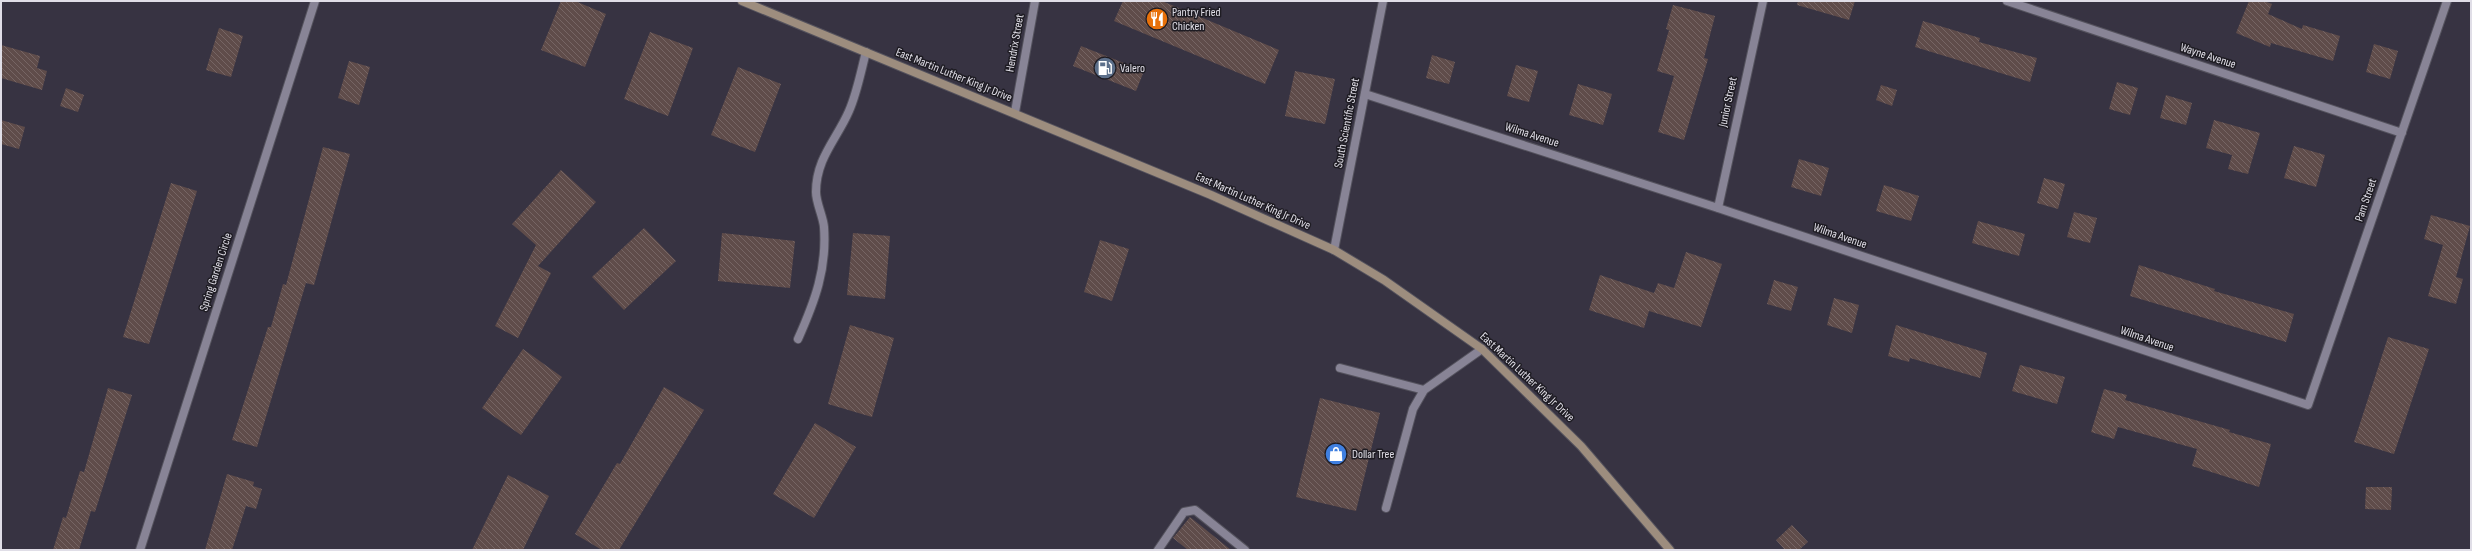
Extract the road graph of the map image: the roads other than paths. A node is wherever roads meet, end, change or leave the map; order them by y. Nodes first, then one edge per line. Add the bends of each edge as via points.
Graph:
1 (314, 1) edge
2 (742, 1) edge
3 (1035, 1) edge
4 (1383, 1) edge
5 (1763, 1) edge
6 (2007, 1) edge
7 (2447, 1) edge
8 (866, 52) junction
9 (1365, 94) junction
10 (1015, 112) junction
11 (2402, 133) junction
12 (1718, 208) junction
13 (1334, 250) junction
14 (798, 339) dead end
15 (1482, 349) junction
16 (1340, 368) dead end
17 (1424, 390) junction
18 (2306, 404) joint
19 (1386, 508) dead end
20 (140, 550) edge
21 (1158, 550) edge
22 (1245, 550) edge
23 (1670, 550) edge

1 - 20 street, Spring Garden Circle
2 - 8 main road, East Martin Luther King Jr Drive
3 - 10 street, Hendrix Street
4 - 9 street, South Scientific Street
5 - 12 street, Junior Street
6 - 11 street, Wayne Avenue
7 - 11 street, Pam Street
8 - 10 main road, East Martin Luther King Jr Drive
8 - 14 street via 849,111 823,155 816,192 823,224 823,271 814,305
9 - 12 street, Wilma Avenue
9 - 13 street, South Scientific Street
10 - 13 main road, East Martin Luther King Jr Drive
11 - 18 street, Pam Street via 2308,405
12 - 18 street, Wilma Avenue
13 - 15 main road, East Martin Luther King Jr Drive via 1384,280
15 - 17 street
15 - 23 main road, East Martin Luther King Jr Drive via 1582,446
16 - 17 street
17 - 19 street via 1413,409
21 - 22 street via 1184,512 1195,510

